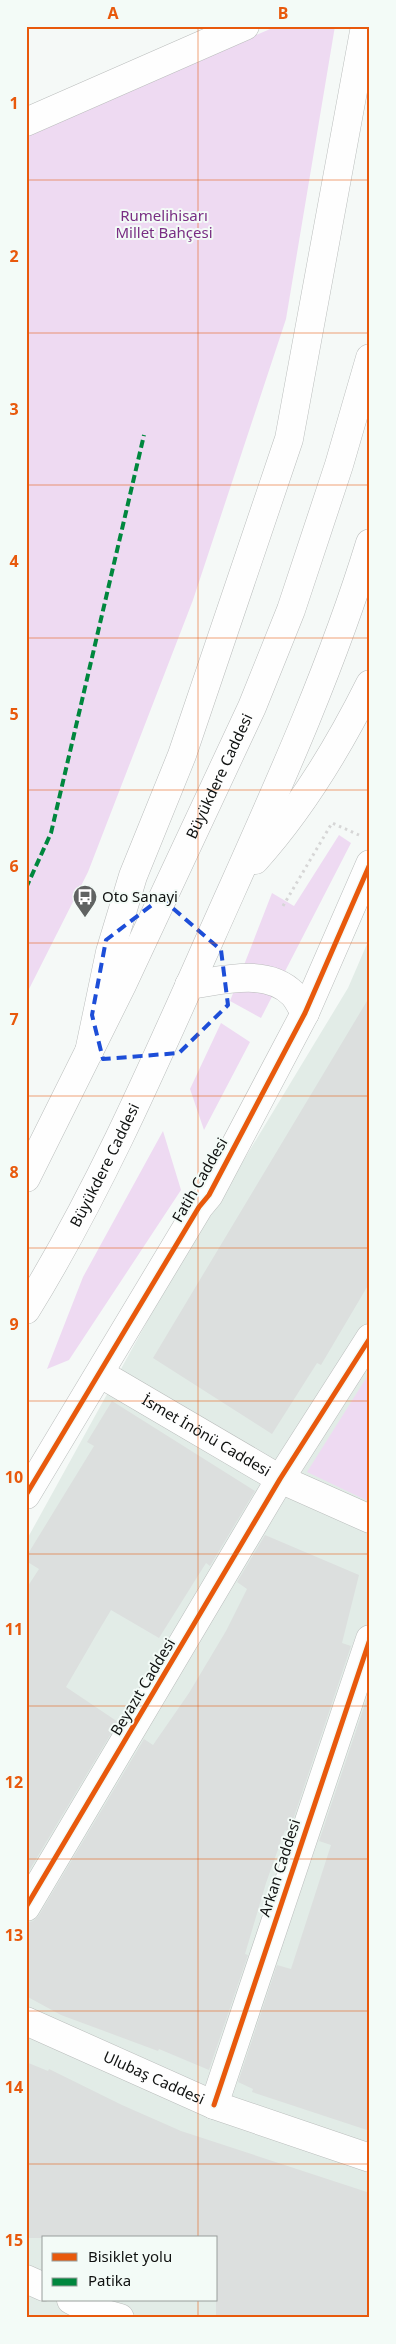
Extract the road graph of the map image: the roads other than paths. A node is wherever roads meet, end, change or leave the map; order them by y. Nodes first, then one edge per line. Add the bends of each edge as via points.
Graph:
1 (245, 26) edge
2 (365, 26) edge
3 (26, 122) edge
4 (370, 358) edge
5 (370, 544) edge
6 (370, 684) edge
7 (370, 864) edge
8 (237, 880) junction
9 (189, 986) junction
10 (306, 1013) junction
11 (89, 1052) junction
12 (26, 1178) edge
13 (26, 1310) edge
14 (370, 1338) edge
15 (101, 1374) junction
16 (280, 1479) junction
17 (26, 1495) edge
18 (370, 1518) edge
19 (370, 1639) edge
20 (26, 1907) edge
21 (26, 2021) edge
22 (214, 2105) junction
23 (370, 2158) edge
24 (26, 2279) edge
25 (42, 2286) edge
26 (75, 2302) edge
27 (120, 2318) edge

1 - 3 main road
2 - 11 main road via 289,439 182,755 133,876 110,952
4 - 11 main road, Büyükdere Caddesi via 294,602 252,707
5 - 8 main road, Büyükdere Caddesi via 352,601 304,723
6 - 8 main road via 322,768 279,833
7 - 10 main road, Fatih Caddesi
8 - 9 main road, Büyükdere Caddesi
9 - 10 main road via 249,978 271,980 292,994
9 - 13 main road, Büyükdere Caddesi via 105,1166 50,1272
10 - 15 main road, Fatih Caddesi via 209,1195
11 - 12 main road, Büyükdere Caddesi
14 - 16 main road, Beyazıt Caddesi
15 - 16 main road, İsmet İnönü Caddesi
15 - 17 main road, Fatih Caddesi
16 - 18 main road, İsmet İnönü Caddesi
16 - 20 main road, Beyazıt Caddesi
19 - 22 main road, Arkan Caddesi
21 - 22 main road, Ulubaş Caddesi
22 - 23 main road, Ulubaş Caddesi
24 - 25 main road
26 - 27 main road

